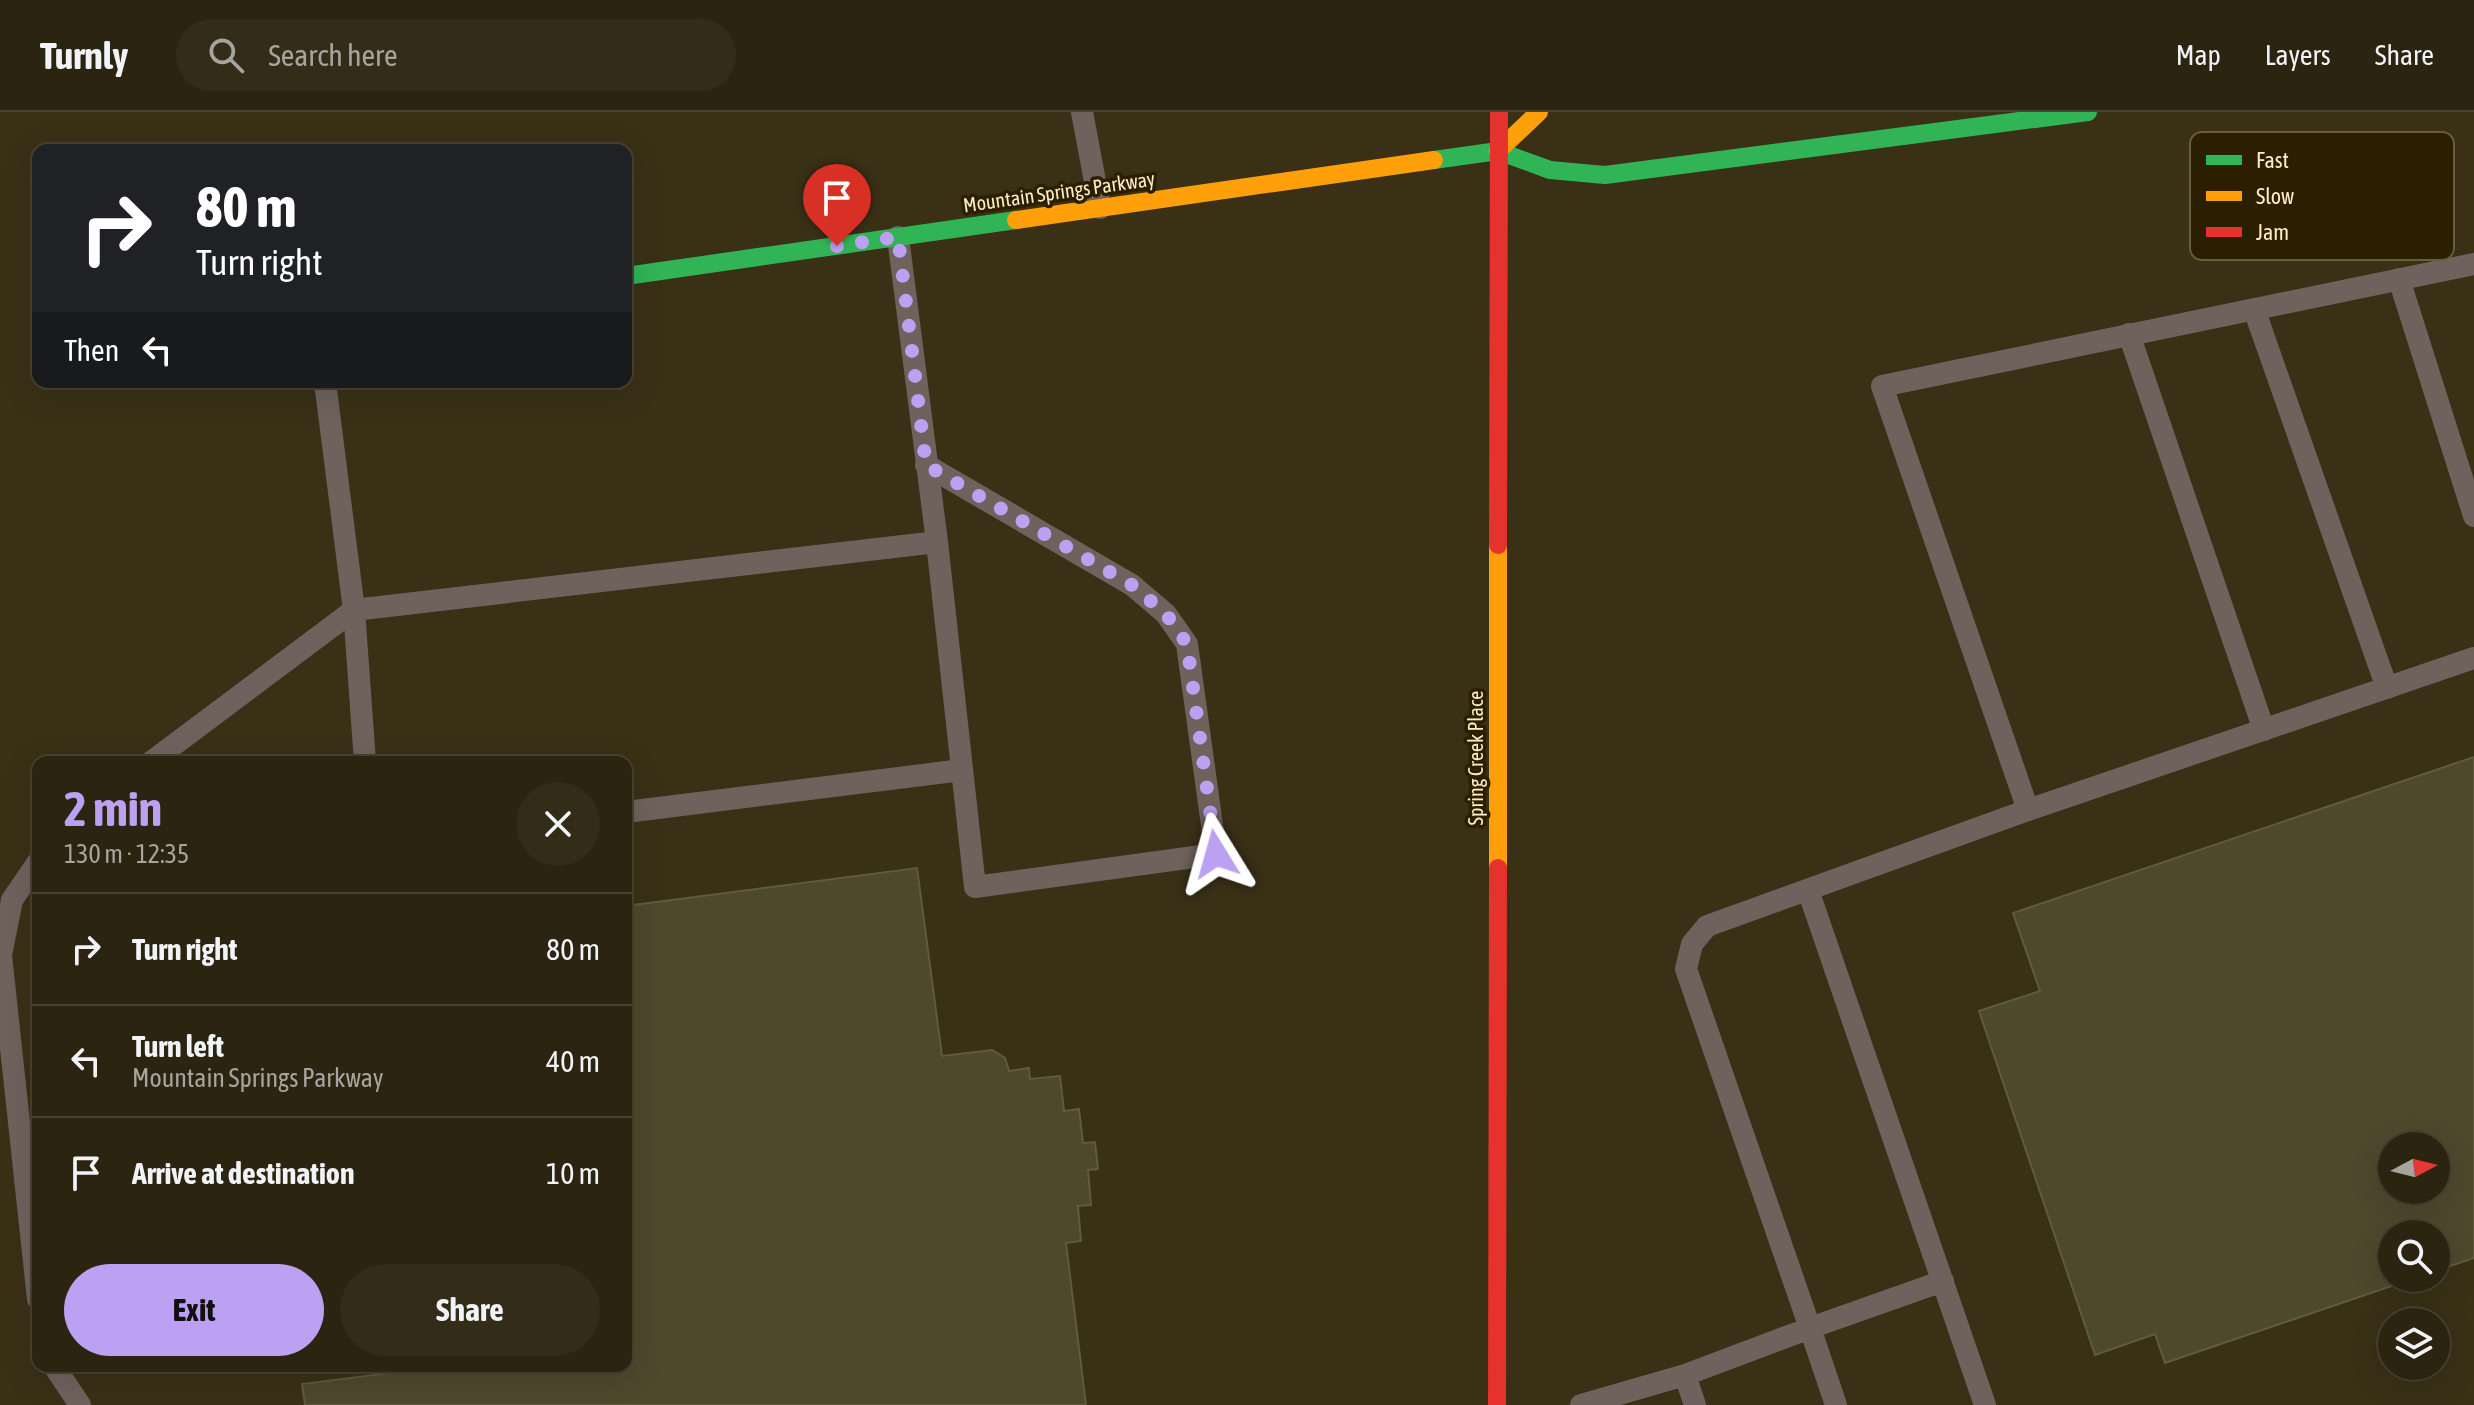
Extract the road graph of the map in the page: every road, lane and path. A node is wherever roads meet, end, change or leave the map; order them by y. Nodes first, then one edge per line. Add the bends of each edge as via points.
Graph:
1 (1082, 112) edge
2 (1499, 112) edge
3 (1539, 112) edge
4 (2088, 112) edge
5 (1498, 151) junction
6 (1100, 208) junction
7 (898, 237) junction
8 (2474, 264) edge
9 (632, 275) edge
10 (2399, 279) junction
11 (2254, 309) junction
12 (2129, 334) junction
13 (326, 388) edge
14 (926, 465) junction
15 (2474, 516) edge
16 (937, 542) junction
17 (354, 610) junction
18 (2474, 658) edge
19 (2387, 688) junction
20 (2264, 730) junction
21 (159, 756) edge
22 (365, 756) edge
23 (962, 770) junction
24 (2028, 810) junction
25 (632, 811) edge
26 (32, 871) edge
27 (1808, 890) junction
28 (32, 1243) edge
29 (1943, 1281) junction
30 (1810, 1328) junction
31 (58, 1372) edge
32 (1685, 1375) junction
33 (80, 1405) edge
34 (1497, 1405) edge
35 (1581, 1405) edge
36 (1695, 1405) edge
37 (1836, 1405) edge
38 (1985, 1405) edge

1 - 6 lane
2 - 5 street, Spring Creek Place
3 - 5 street
4 - 5 street via 1605,175 1549,172
5 - 6 street, Mountain Springs Parkway
5 - 34 street, Spring Creek Place
6 - 7 street, Mountain Springs Parkway
7 - 9 street, Mountain Springs Parkway
7 - 14 lane
8 - 10 lane
10 - 11 lane
10 - 15 lane
11 - 12 lane
11 - 19 lane
12 - 20 lane
12 - 24 lane via 1882,386
13 - 17 lane
14 - 16 lane
14 - 23 lane via 1132,585 1166,614 1187,644 1216,854 975,887
16 - 17 lane
16 - 23 lane
17 - 21 lane
17 - 22 lane
18 - 19 lane
19 - 20 lane
20 - 24 lane
23 - 25 lane
24 - 27 lane
26 - 28 lane via 12,900 1,955
27 - 29 lane
27 - 30 lane via 1707,926 1692,944 1686,969
29 - 30 lane
29 - 38 lane
30 - 32 lane
30 - 37 lane
31 - 33 lane
32 - 35 lane
32 - 36 lane

